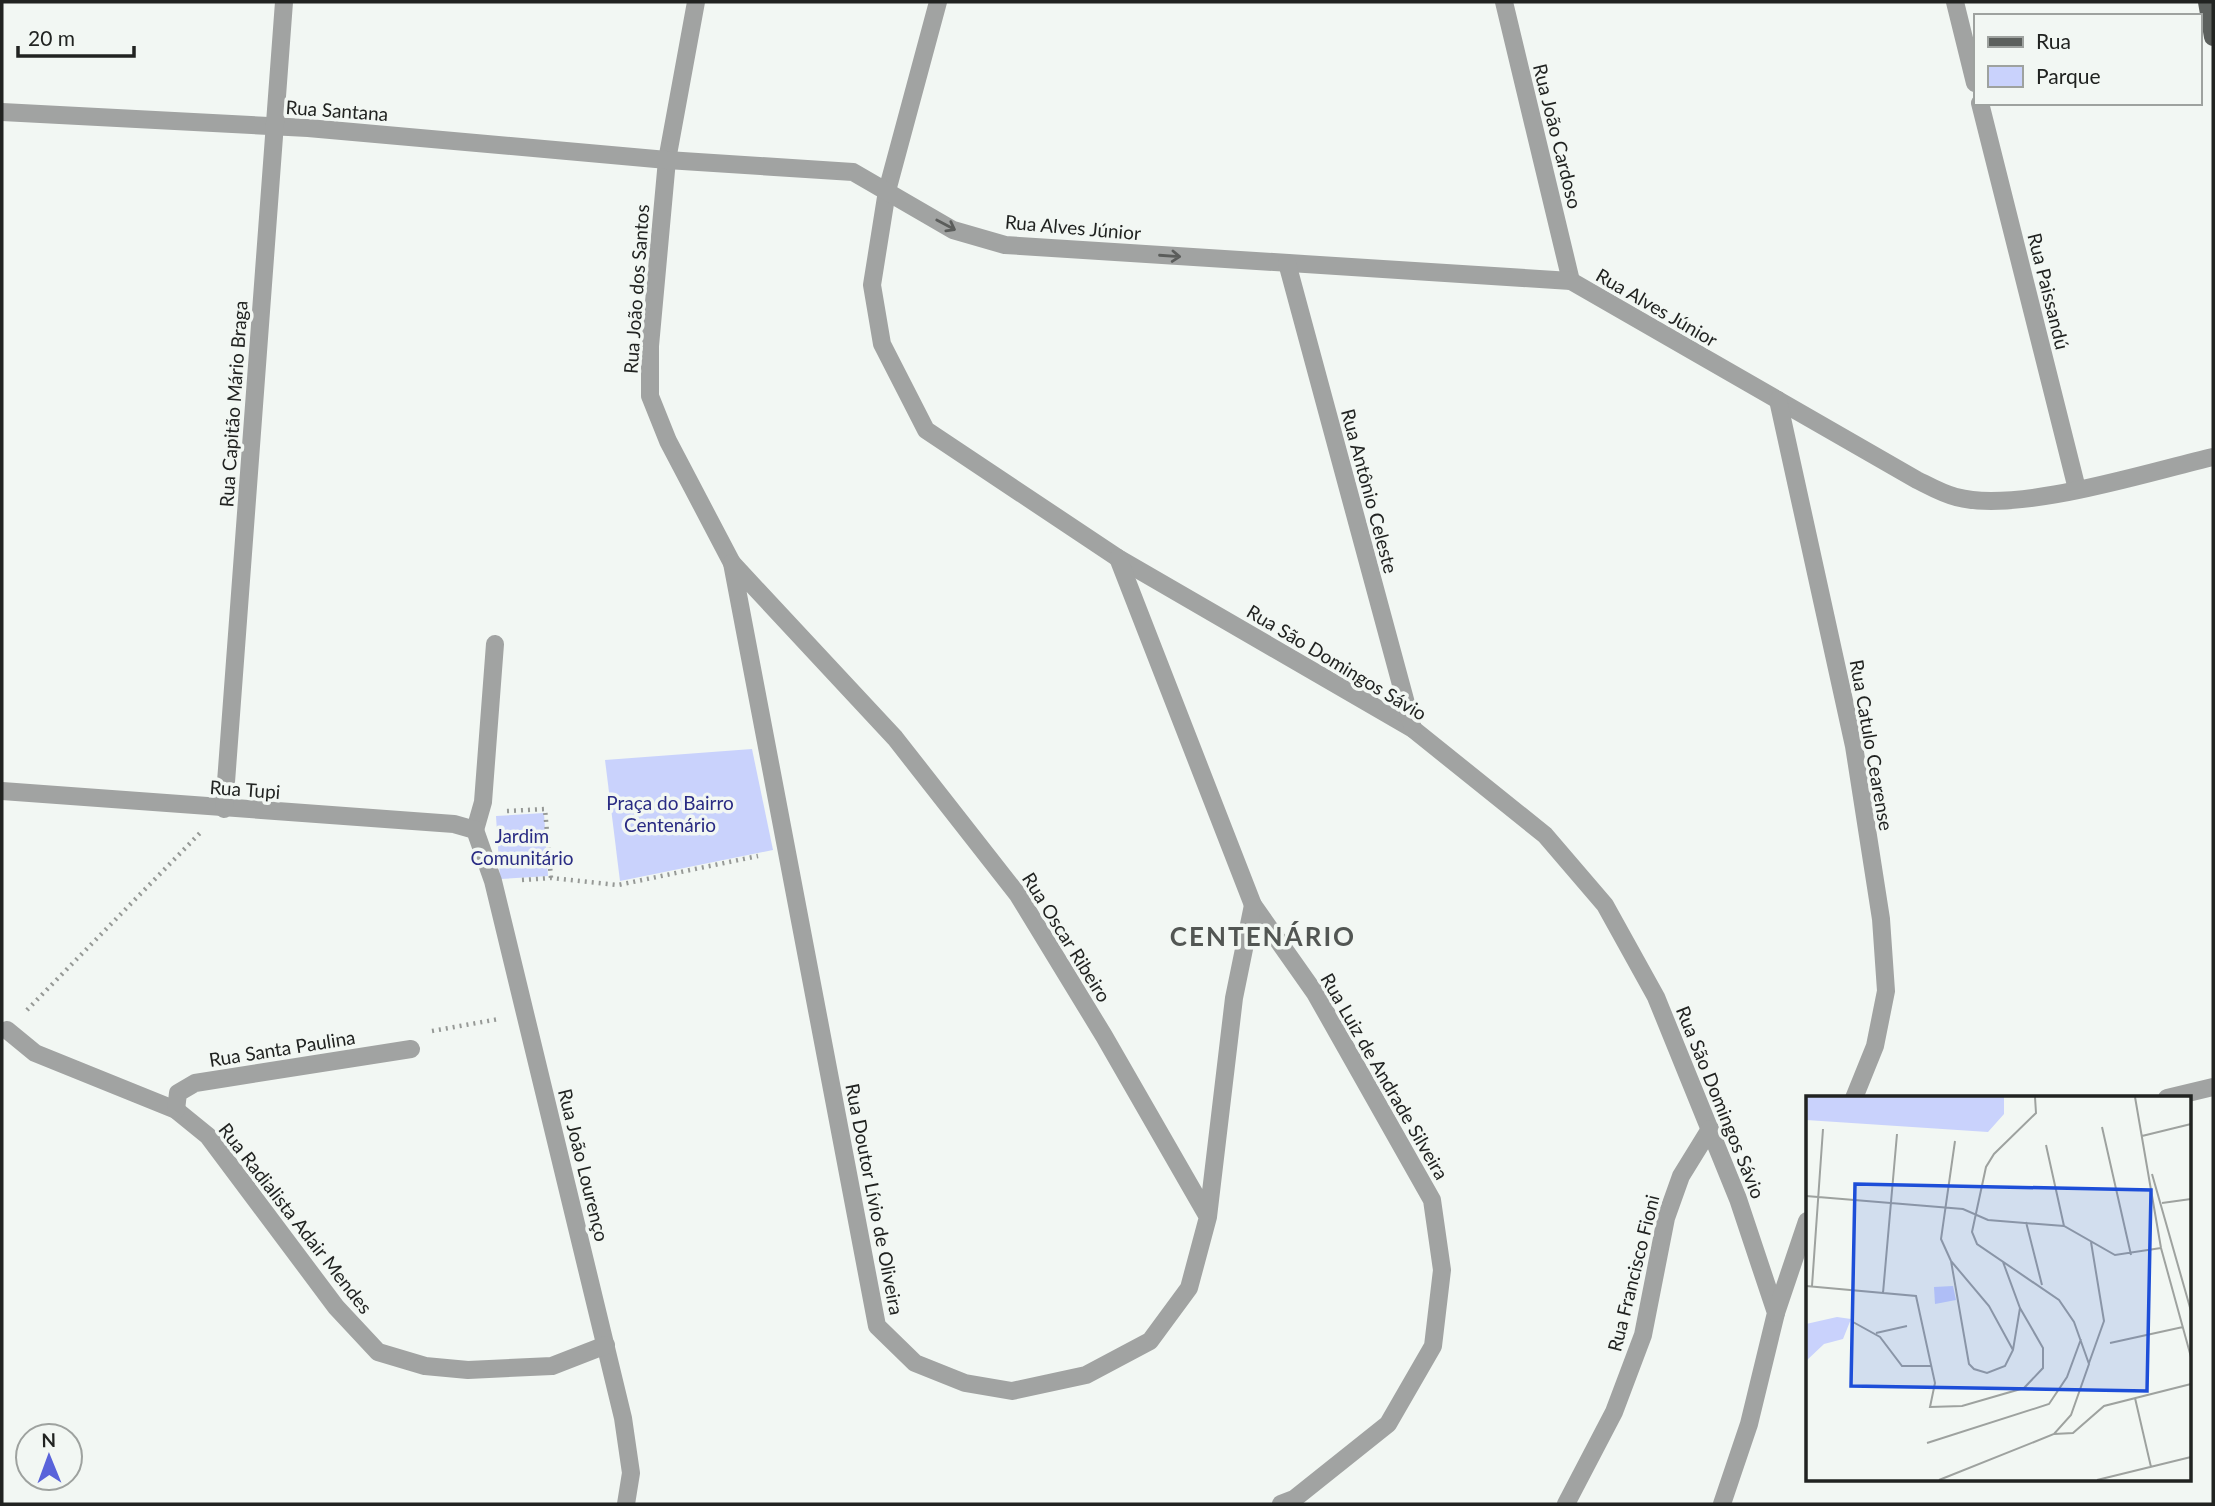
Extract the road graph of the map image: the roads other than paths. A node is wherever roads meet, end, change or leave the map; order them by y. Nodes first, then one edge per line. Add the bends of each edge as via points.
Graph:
1 (284, 2) edge
2 (696, 2) edge
3 (938, 2) edge
4 (1504, 2) edge
5 (1955, 2) edge
6 (2207, 2) edge
7 (2213, 37) edge
8 (1974, 79) edge
9 (1981, 105) edge
10 (2, 112) edge
11 (274, 127) junction
12 (667, 160) junction
13 (887, 191) junction
14 (1287, 263) junction
15 (1571, 281) junction
16 (1778, 400) junction
17 (2213, 457) edge
18 (2077, 489) junction
19 (1118, 558) junction
20 (732, 563) junction
21 (495, 644) dead end
22 (1413, 729) junction
23 (2, 791) edge
24 (224, 808) junction
25 (477, 834) junction
26 (1253, 905) junction
27 (7, 1030) road end
28 (411, 1049) road end
29 (2213, 1087) edge
30 (1855, 1096) edge
31 (2175, 1096) edge
32 (176, 1110) junction
33 (1710, 1129) junction
34 (1208, 1217) junction
35 (1806, 1224) edge
36 (1776, 1313) junction
37 (606, 1345) junction
38 (626, 1504) edge
39 (1280, 1504) edge
40 (1566, 1504) edge
41 (1723, 1504) edge

1 - 11 street, Rua Capitão Mário Braga
2 - 12 street, Rua João dos Santos
3 - 13 street, Rua São Domingos Sávio
4 - 15 street, Rua João Cardoso
5 - 8 street
6 - 7 main road
9 - 18 street, Rua Paissandú
10 - 11 street, Rua Santana
11 - 12 street, Rua Santana
11 - 24 street, Rua Capitão Mário Braga
12 - 13 street, Rua Santana via 853,172
12 - 20 street, Rua João dos Santos via 650,346 650,396 668,441
13 -> 14 street, Rua Alves Júnior via 953,230 1005,246
13 - 19 street, Rua São Domingos Sávio via 872,285 882,344 926,430
14 - 15 street, Rua Alves Júnior
14 - 22 street, Rua Antônio Celeste
15 - 16 street, Rua Alves Júnior
16 - 18 street, Rua Alves Júnior via 1917,480 1956,497 2000,502
16 - 30 street, Rua Catulo Cearense via 1854,746 1881,919 1886,991 1875,1046
17 - 18 street, Rua Alves Júnior
19 - 22 street, Rua São Domingos Sávio
19 - 26 street, Rua Luiz de Andrade Silveira
20 - 34 street, Rua Oscar Ribeiro via 895,738 1018,895
20 - 34 street, Rua Doutor Lívio de Oliveira via 877,1326 915,1363 965,1383 1012,1391 1086,1375 1150,1341 1189,1288
21 - 25 street
22 - 33 street, Rua São Domingos Sávio via 1545,835 1605,905 1656,997
23 - 24 street, Rua Tupi
24 - 25 street, Rua Tupi via 454,824
25 - 37 street, Rua João Lourenço
26 - 34 street via 1234,998
26 - 39 street, Rua Luiz de Andrade Silveira via 1315,993 1432,1200 1442,1270 1433,1346 1388,1424 1294,1499
27 - 32 street, Rua Radialista Adair Mendes via 34,1053
28 - 32 street, Rua Santa Paulina via 195,1083 178,1093
29 - 31 street
32 - 37 street, Rua Radialista Adair Mendes via 208,1136 335,1307 378,1352 425,1366 468,1370 552,1366
33 - 36 street, Rua São Domingos Sávio
33 - 40 street, Rua Francisco Fioni via 1681,1176 1666,1218 1643,1335 1614,1412
35 - 36 street
36 - 41 street via 1749,1424
37 - 38 street, Rua João Lourenço via 631,1473

